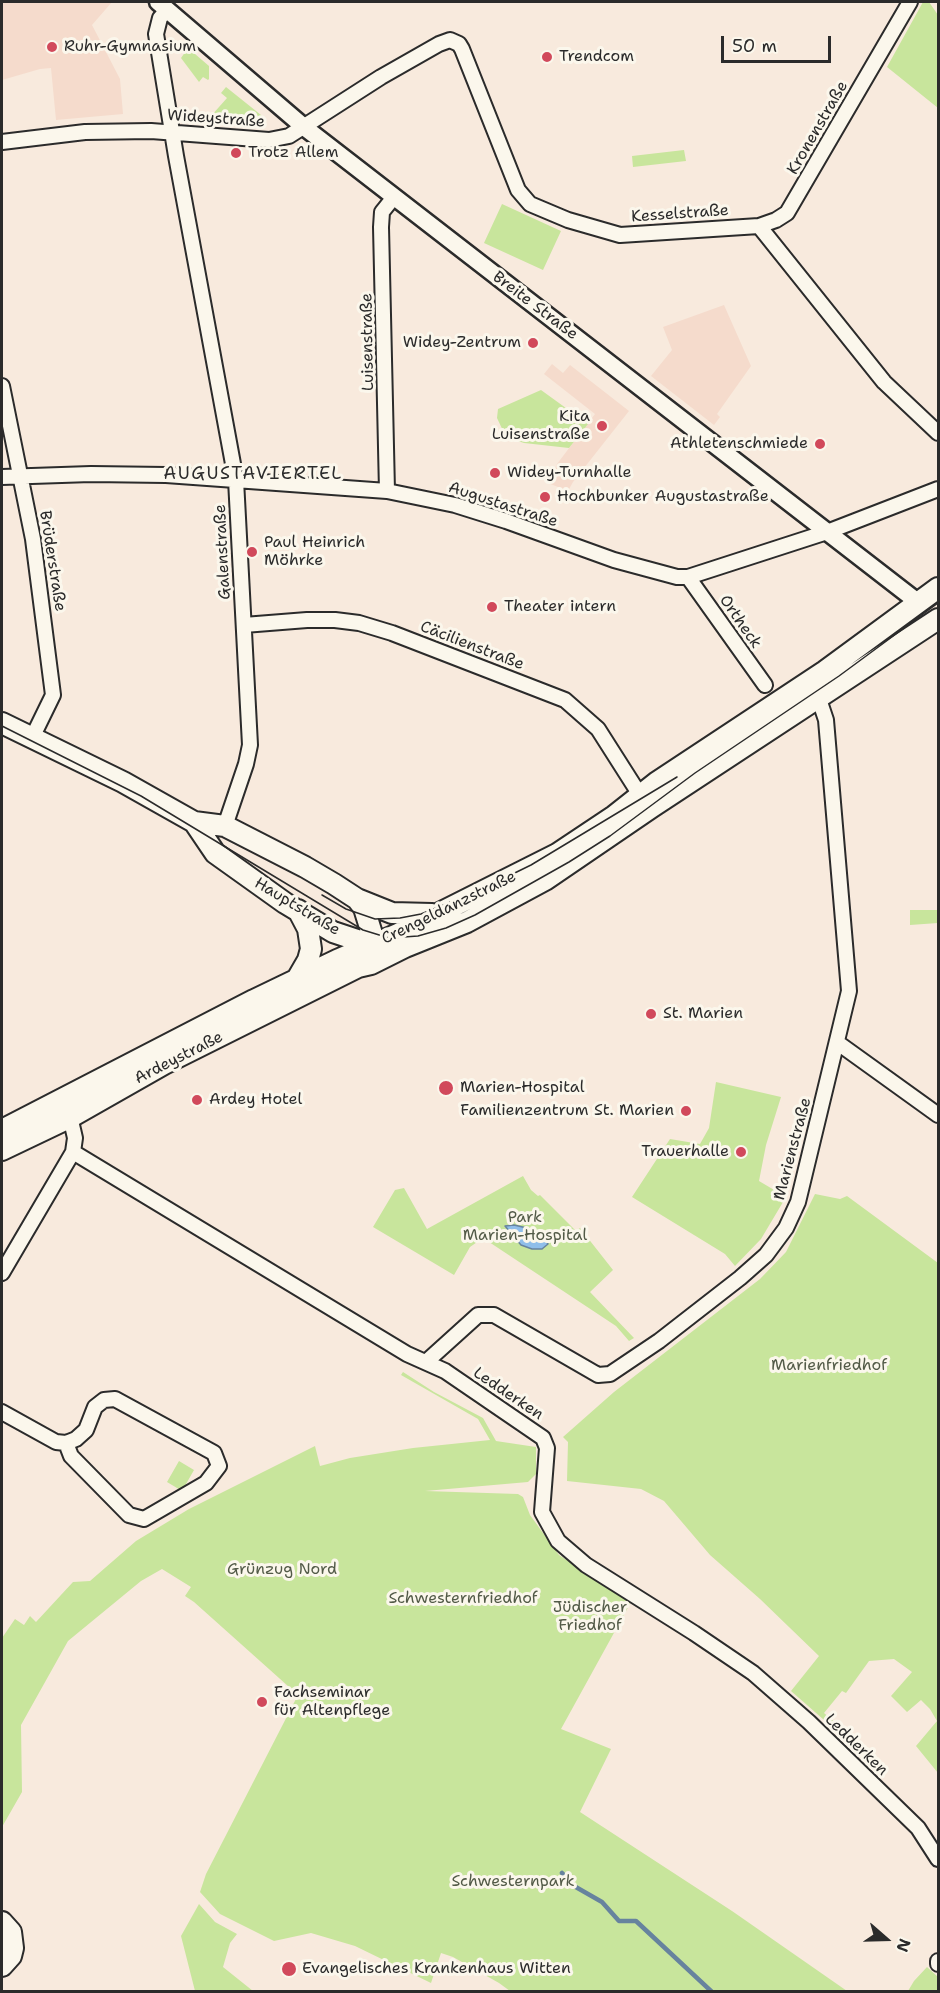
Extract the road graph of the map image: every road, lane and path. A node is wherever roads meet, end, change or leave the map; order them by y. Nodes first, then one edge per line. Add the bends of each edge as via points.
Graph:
1 (909, 2) edge
2 (162, 6) edge
3 (439, 44) joint
4 (304, 127) junction
5 (174, 134) junction
6 (2, 142) edge
7 (394, 197) junction
8 (759, 225) junction
9 (2, 386) edge
10 (939, 433) edge
11 (20, 476) junction
12 (2, 477) edge
13 (236, 480) junction
14 (939, 489) edge
15 (387, 491) junction
16 (827, 532) junction
17 (688, 578) junction
18 (939, 588) edge
19 (919, 603) junction
20 (939, 606) edge
21 (939, 619) edge
22 (244, 625) junction
23 (825, 671) junction
24 (765, 685) dead end
25 (819, 699) junction
26 (2, 723) edge
27 (32, 738) junction
28 (646, 801) junction
29 (194, 822) junction
30 (225, 826) junction
31 (357, 899) junction
32 (298, 910) junction
33 (445, 917) junction
34 (373, 944) junction
35 (405, 947) junction
36 (358, 967) junction
37 (297, 979) junction
38 (838, 1043) junction
39 (43, 1109) junction
40 (939, 1115) edge
41 (69, 1118) junction
42 (48, 1129) junction
43 (2, 1130) edge
44 (2, 1150) edge
45 (73, 1152) junction
46 (2, 1273) edge
47 (426, 1362) junction
48 (2, 1412) edge
49 (66, 1443) junction
50 (939, 1860) edge
51 (2, 1922) edge
52 (2, 1966) edge

1 - 8 street, Kronenstraße via 787,213
2 - 4 street, Breite Straße
2 - 5 street, Galenstraße via 156,34
3 - 4 street, Wideystraße
3 - 8 street, Kesselstraße via 450,40 459,44 518,190 530,204 620,235
4 - 5 street, Wideystraße via 289,136 269,140
4 - 7 street, Breite Straße
5 - 6 street, Wideystraße via 85,132
5 - 13 street, Galenstraße
7 - 15 street, Luisenstraße via 382,212 381,227
7 - 16 street, Breite Straße
8 - 10 street via 884,382
9 - 11 street, Brüderstraße
11 - 12 street, Augustastraße
11 - 13 street, Augustastraße via 166,475
11 - 27 street, Brüderstraße via 33,539 53,695
13 - 15 street, Augustastraße
13 - 22 street, Galenstraße
14 - 16 street, Augustastraße
15 - 17 street, Augustastraße via 455,504 614,560
16 - 17 street, Augustastraße
16 - 19 street, Breite Straße
17 - 24 street, Ortheck
18 - 19 main road, Crengeldanzstraße
19 - 20 main road
19 - 23 main road, Crengeldanzstraße
21 - 25 main road, Crengeldanzstraße
22 - 28 street, Cäcilienstraße via 307,620 359,623 566,700 598,729
22 - 30 street, Galenstraße via 250,745
23 - 25 street, Marienstraße
23 - 28 main road, Crengeldanzstraße
25 - 28 main road, Crengeldanzstraße
25 - 38 street, Marienstraße via 826,720 849,991
26 - 27 main road, Hauptstraße
27 - 29 main road, Hauptstraße
28 - 33 main road, Crengeldanzstraße via 614,816 557,854
29 - 30 main road, Hauptstraße
29 - 32 main road, Hauptstraße via 215,853
30 - 31 main road, Hauptstraße via 306,867
31 - 33 main road, Hauptstraße via 400,914
31 - 34 main road via 368,917
32 - 34 main road, Hauptstraße via 333,932
32 - 37 main road via 308,929 311,950
33 - 34 main road, Crengeldanzstraße
33 - 35 main road, Crengeldanzstraße
34 - 35 main road, Crengeldanzstraße
34 - 36 main road
34 - 37 main road
35 - 36 main road, Ardeystraße
36 - 41 main road, Ardeystraße
37 - 39 main road
38 - 40 street
38 - 47 street, Marienstraße via 798,1202 786,1228 766,1255 738,1280 659,1341 605,1376 494,1315 478,1315
39 - 41 street
39 - 42 street
39 - 43 main road
41 - 42 main road, Ardeystraße
41 - 45 street via 75,1138
42 - 44 main road, Ardeystraße
45 - 46 street
45 - 47 street, Ledderken
47 - 50 street, Ledderken via 543,1438 547,1448 542,1512 558,1541 586,1565 756,1676 918,1828
48 - 49 street via 56,1442
49 - 49 street via 71,1456 129,1515 144,1519 206,1484 219,1466 214,1454 115,1399 104,1400 95,1407 86,1430
51 - 52 main road via 11,1932 14,1948

